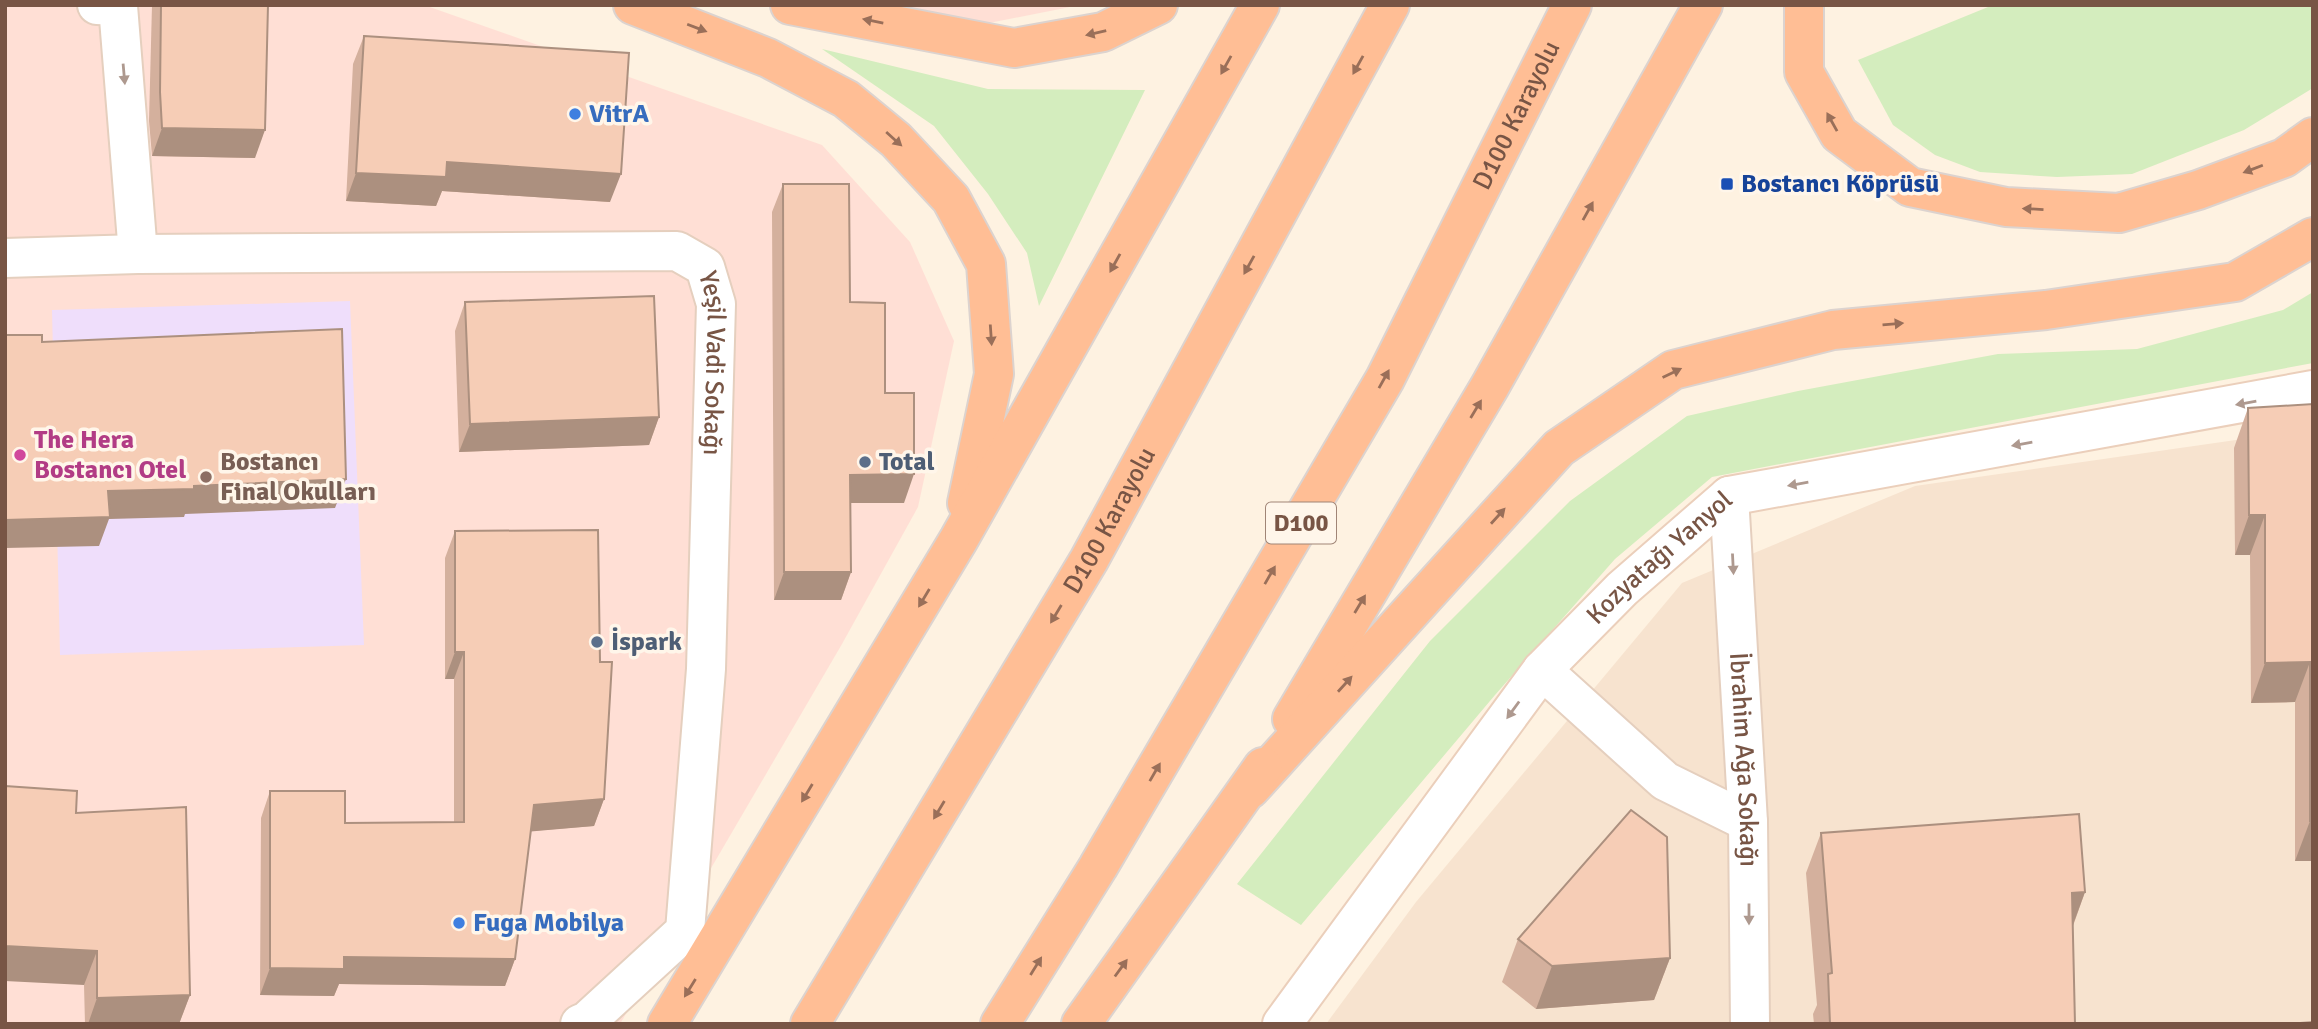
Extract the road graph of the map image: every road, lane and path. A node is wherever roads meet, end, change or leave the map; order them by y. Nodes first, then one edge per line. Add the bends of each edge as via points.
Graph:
1 (97, 5) edge
2 (633, 5) edge
3 (790, 5) edge
4 (1158, 5) edge
5 (1260, 5) edge
6 (1390, 5) edge
7 (1572, 5) edge
8 (1703, 5) edge
9 (1804, 5) edge
10 (2313, 137) edge
11 (2313, 237) edge
12 (138, 254) junction
13 (5, 258) edge
14 (2313, 390) edge
15 (1729, 496) junction
16 (959, 539) junction
17 (1542, 670) junction
18 (1250, 789) junction
19 (1748, 822) junction
20 (700, 940) junction
21 (815, 1013) edge
22 (580, 1024) edge
23 (667, 1024) edge
24 (1000, 1024) edge
25 (1081, 1024) edge
26 (1282, 1024) edge
27 (1750, 1024) edge

1 -> 12 street via 118,6
2 -> 16 highway via 768,58 846,99 896,140 951,199 986,264 994,374
4 -> 3 highway via 1104,32 1014,48
5 -> 16 highway
6 -> 21 highway, D100 Karayolu via 1089,560
24 -> 7 highway, D100 Karayolu / D100 via 1098,867 1385,379
18 -> 8 highway via 1490,386
10 -> 9 highway via 2284,158 2119,213 2006,207 1910,187 1839,134 1804,72
18 -> 11 highway via 1559,448 1673,370 1833,330 2046,310 2235,282
12 - 13 street, Yeşil Vadi Sokağı
12 - 20 street, Yeşil Vadi Sokağı via 677,251 705,267 716,304
14 -> 15 street, Kozyatağı Yanyol
15 - 17 street, Kozyatağı Yanyol via 1622,589
15 -> 19 street, İbrahim Ağa Sokağı
16 -> 20 highway
17 - 19 street via 1665,781
17 -> 26 street, Kozyatağı Yanyol
25 -> 18 highway
19 -> 27 street, İbrahim Ağa Sokağı
20 - 22 street
20 -> 23 highway

